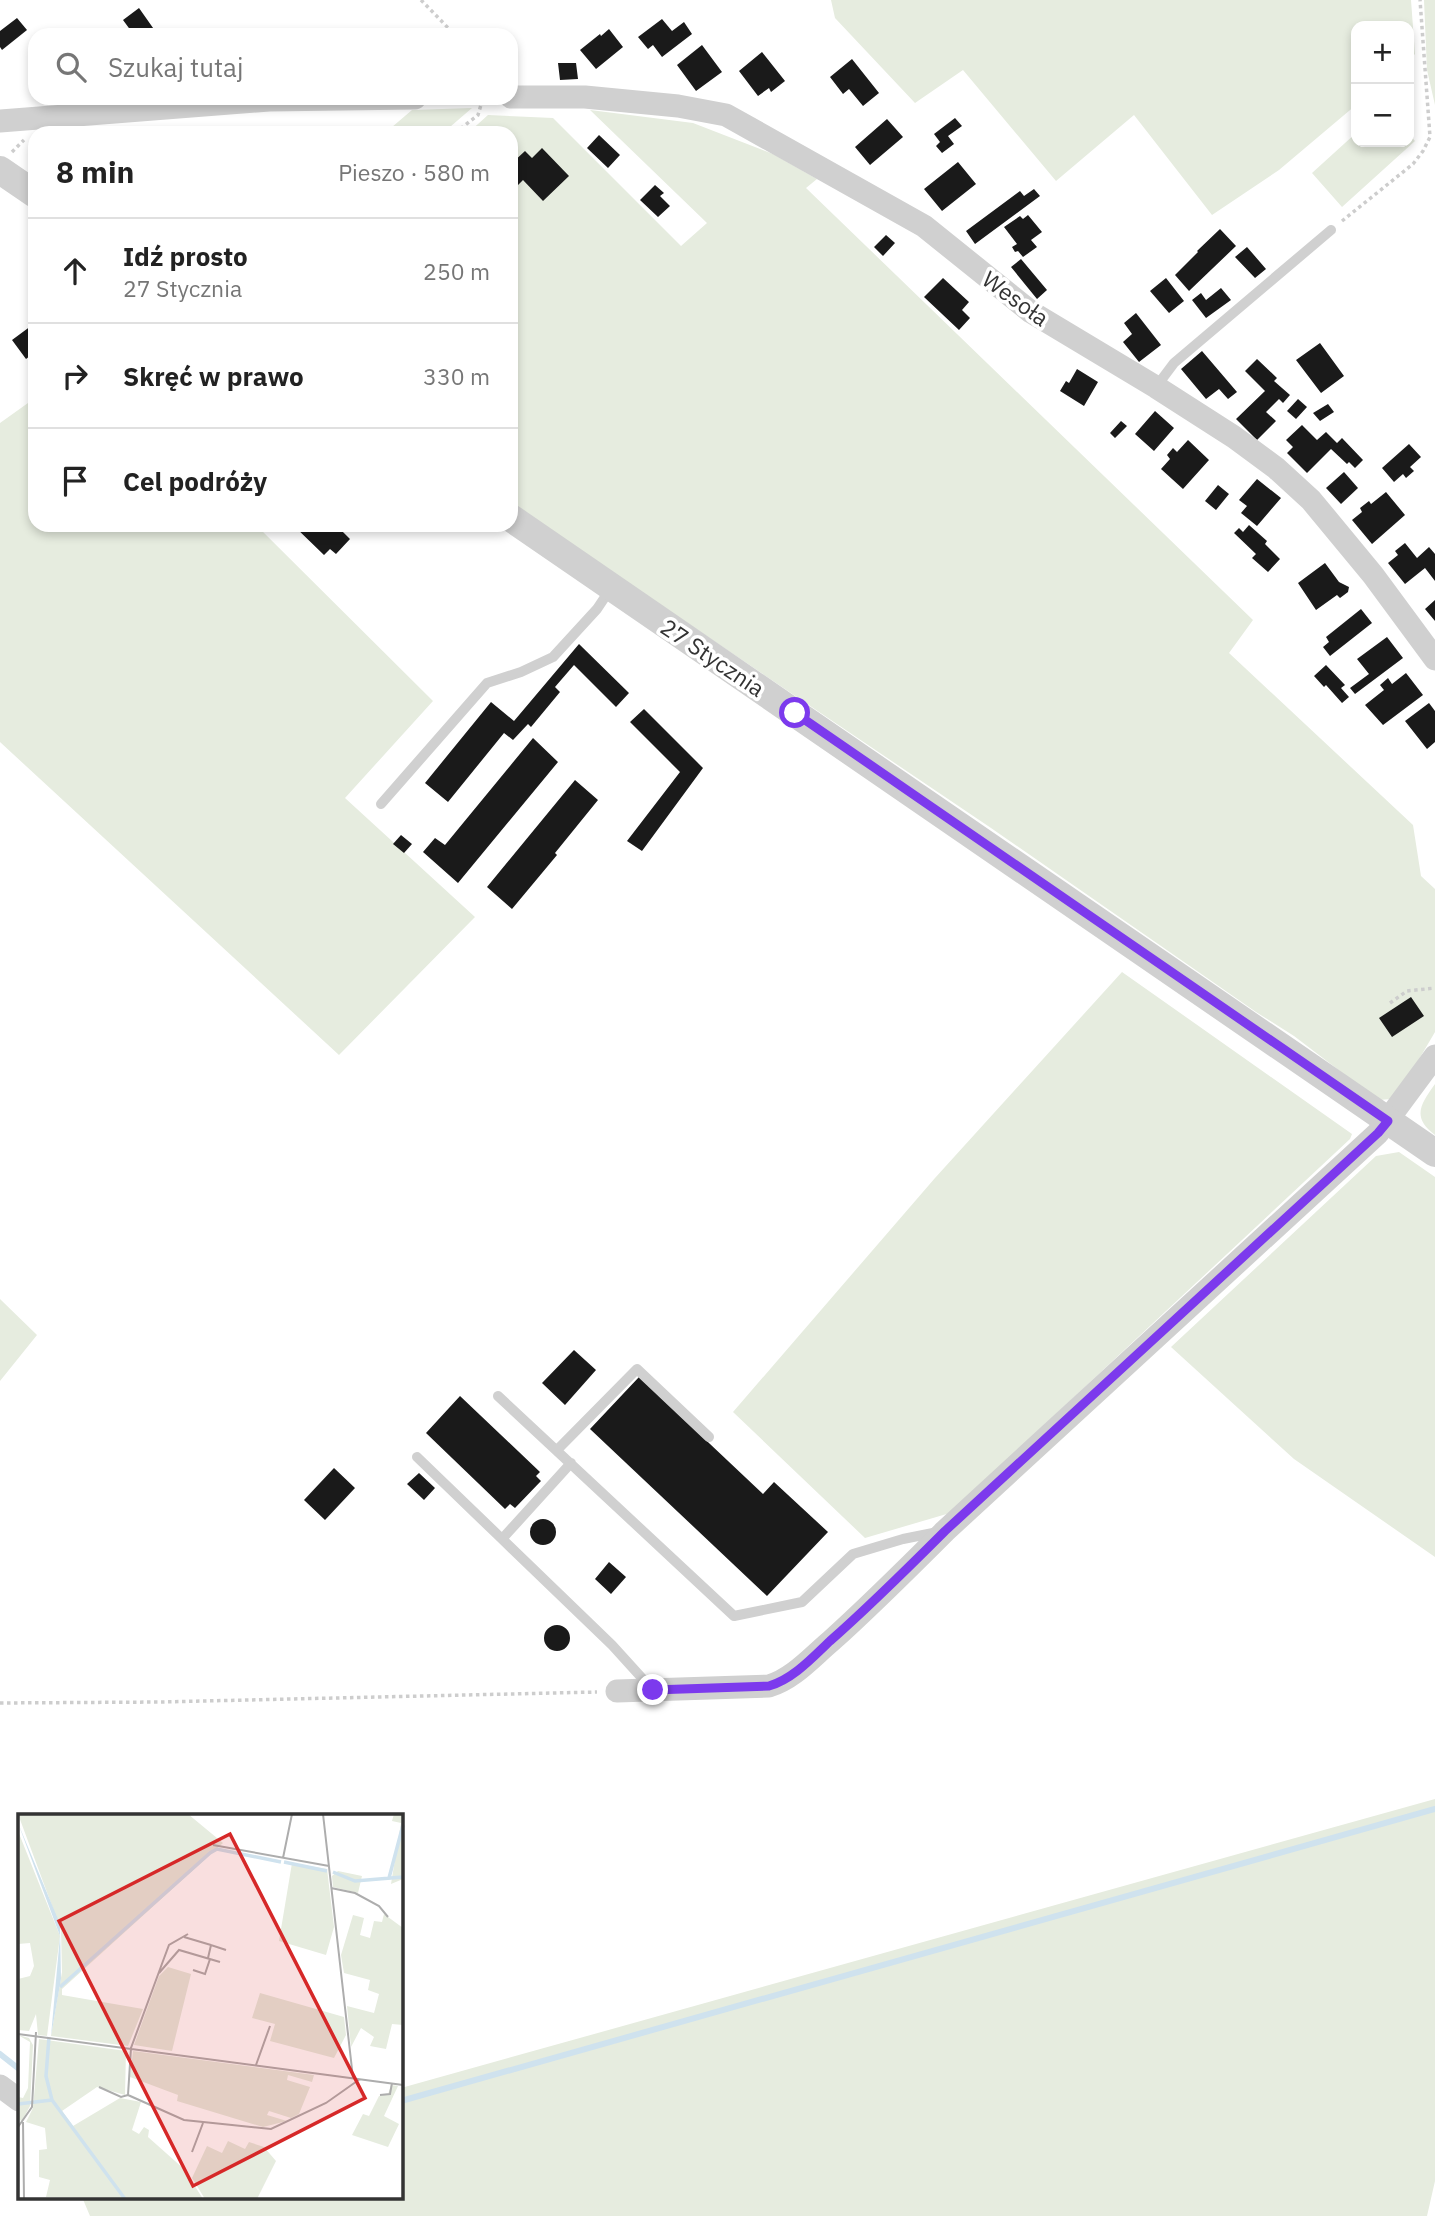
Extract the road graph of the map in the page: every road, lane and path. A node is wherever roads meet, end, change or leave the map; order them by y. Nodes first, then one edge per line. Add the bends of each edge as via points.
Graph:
1 (421, 0) edge
2 (1420, 0) edge
3 (448, 28) edge
4 (518, 97) edge
5 (205, 105) edge
6 (481, 105) edge
7 (0, 121) edge
8 (464, 126) edge
9 (3, 180) edge
10 (28, 191) edge
11 (1331, 230) joint
12 (1156, 387) junction
13 (518, 523) edge
14 (612, 588) junction
15 (1435, 659) edge
16 (381, 804) dead end
17 (1435, 988) edge
18 (1390, 1003) dead end
19 (1435, 1056) edge
20 (1388, 1121) junction
21 (1435, 1153) edge
22 (498, 1396) dead end
23 (709, 1437) dead end
24 (557, 1450) junction
25 (417, 1457) dead end
26 (571, 1463) junction
27 (945, 1531) junction
28 (502, 1539) junction
29 (653, 1690) junction
30 (617, 1691) joint
31 (0, 1703) edge
32 (0, 2086) edge
33 (18, 2100) edge

1 - 3 path
2 - 11 path via 1430,137 1413,164
4 - 12 street, Wesoła via 585,97 726,115 924,226 1031,312
5 - 7 street
6 - 8 path via 478,115
9 - 10 street
11 - 12 lane via 1174,363
12 - 15 street, Wesoła via 1234,437 1311,500
13 - 14 street, 27 Stycznia
14 - 16 lane via 554,657 487,683
14 - 20 street, 27 Stycznia
17 - 18 path via 1407,991
19 - 20 street
20 - 21 street, 27 Stycznia
20 - 27 street
22 - 24 lane
23 - 24 lane via 637,1369
24 - 26 lane
25 - 28 lane
26 - 27 lane via 734,1616 802,1602 853,1554
26 - 28 lane
27 - 29 street via 877,1600 780,1683
28 - 29 lane
29 - 30 street
30 - 31 path
32 - 33 street

